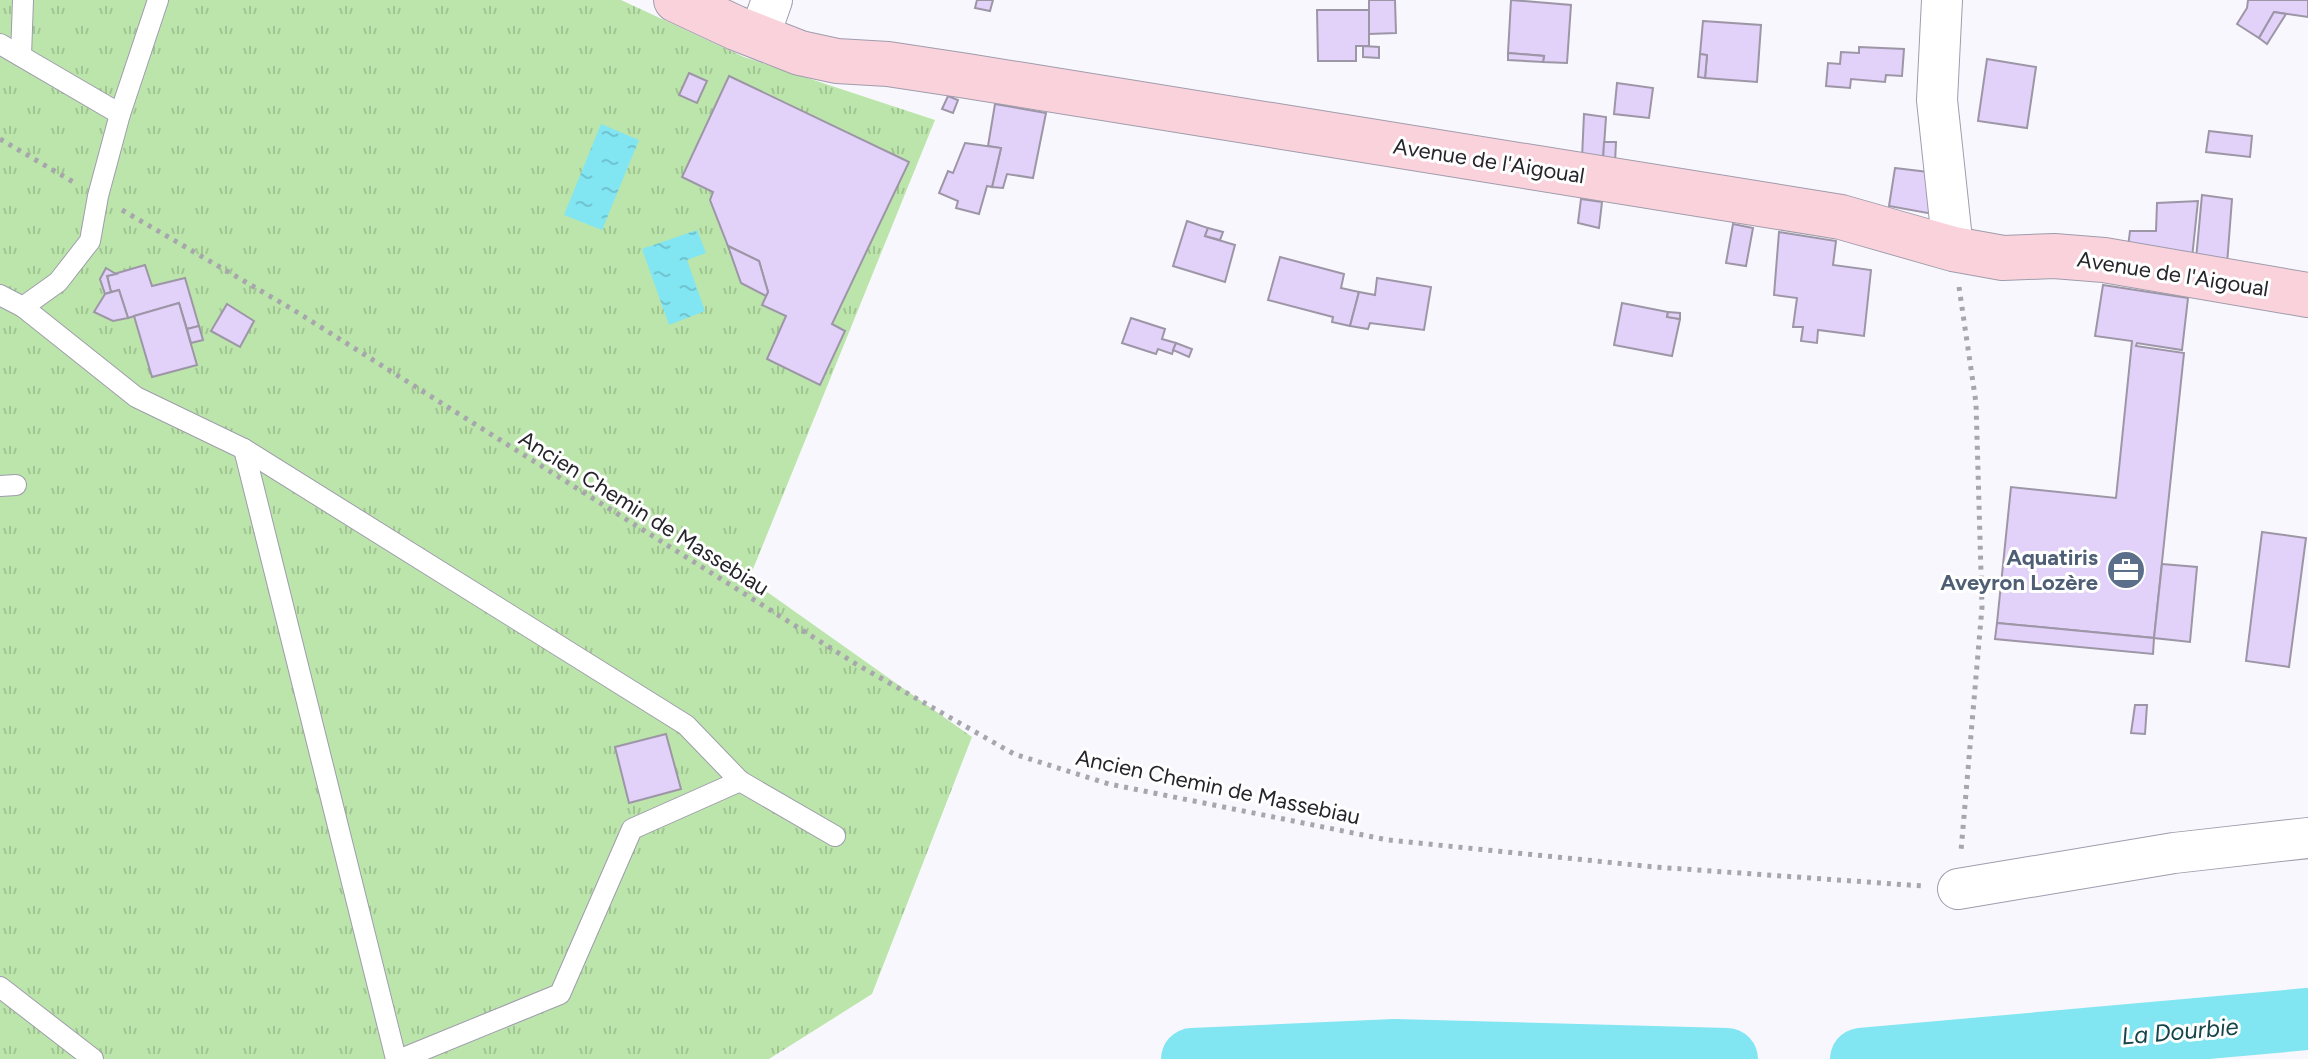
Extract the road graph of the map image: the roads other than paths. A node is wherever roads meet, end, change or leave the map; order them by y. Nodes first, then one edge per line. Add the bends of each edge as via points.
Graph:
1 (23, 0) edge
2 (158, 0) edge
3 (676, 0) edge
4 (1942, 0) edge
5 (753, 16) edge
6 (0, 44) edge
7 (21, 56) junction
8 (120, 114) junction
9 (1953, 249) junction
10 (0, 295) edge
11 (2308, 295) edge
12 (23, 307) junction
13 (244, 449) junction
14 (740, 781) junction
15 (835, 836) dead end
16 (2308, 838) edge
17 (1958, 889) road end
18 (0, 987) edge
19 (93, 1059) edge
20 (398, 1059) edge

1 - 7 lane
2 - 8 lane
3 - 5 main road, Avenue de l'Aigoual
4 - 9 street via 1937,100
5 - 9 main road, Avenue de l'Aigoual via 800,53 837,61 967,76 1841,217
6 - 7 lane
7 - 8 lane
8 - 12 lane via 90,241 58,282
9 - 11 main road, Avenue de l'Aigoual via 2003,258 2104,260
10 - 12 lane
12 - 13 lane via 136,397
13 - 14 lane via 686,725
13 - 20 lane
14 - 15 lane
14 - 20 lane via 632,829 560,994
16 - 17 street via 2174,853
18 - 19 lane

